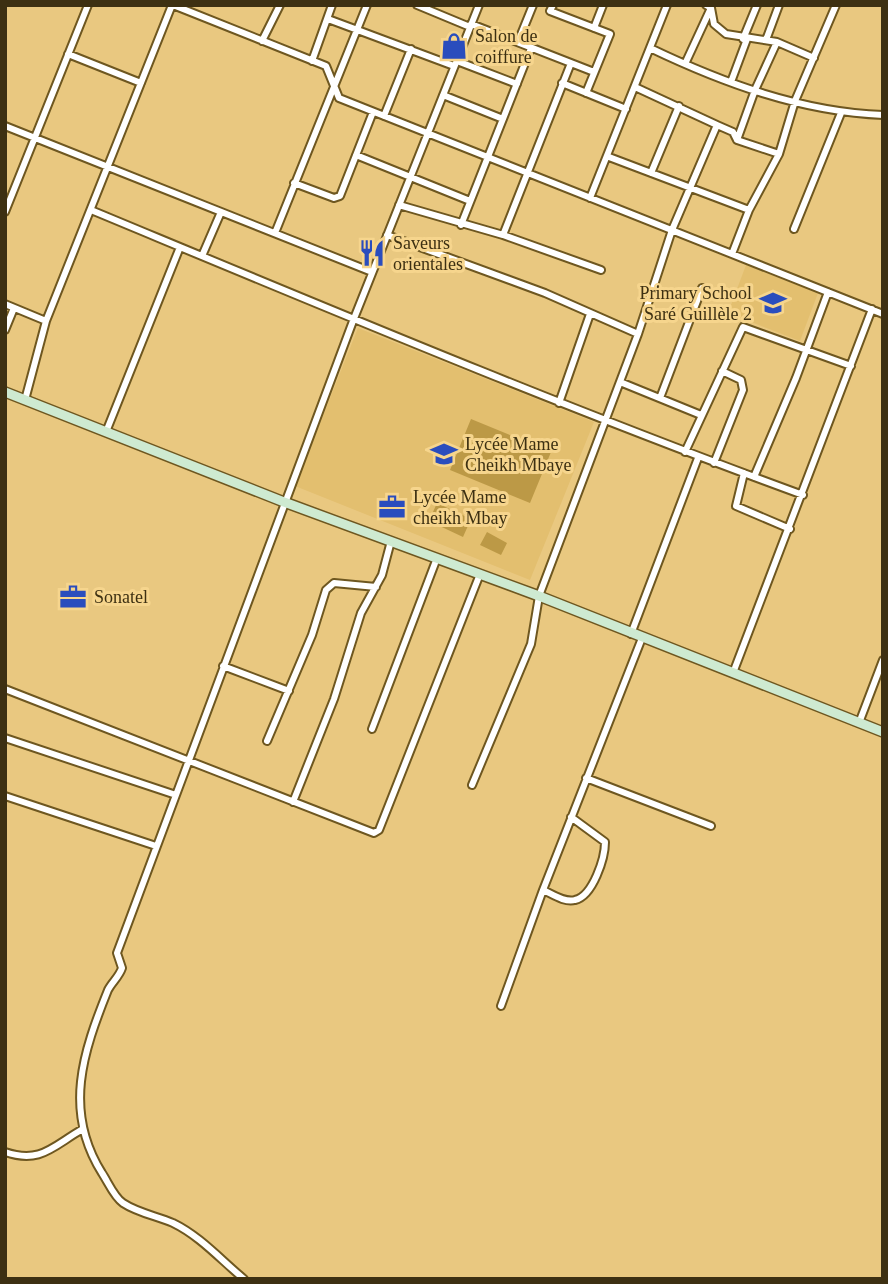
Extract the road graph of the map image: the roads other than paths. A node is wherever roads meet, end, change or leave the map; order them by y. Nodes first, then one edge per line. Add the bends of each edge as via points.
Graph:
1 (88, 5) edge
2 (173, 5) edge
3 (280, 5) edge
4 (367, 5) edge
5 (417, 5) edge
6 (479, 5) edge
7 (533, 5) edge
8 (553, 5) edge
9 (603, 5) edge
10 (667, 5) edge
11 (757, 5) edge
12 (779, 5) edge
13 (835, 5) edge
14 (330, 6) edge
15 (710, 6) edge
16 (328, 19) junction
17 (471, 25) junction
18 (594, 28) junction
19 (359, 30) junction
20 (745, 39) junction
21 (766, 40) junction
22 (262, 41) junction
23 (518, 42) junction
24 (777, 42) junction
25 (531, 48) junction
26 (650, 48) junction
27 (411, 49) junction
28 (68, 54) junction
29 (814, 58) junction
30 (312, 61) junction
31 (455, 63) junction
32 (570, 63) junction
33 (685, 64) junction
34 (594, 72) junction
35 (732, 82) junction
36 (141, 83) junction
37 (562, 83) junction
38 (517, 84) junction
39 (333, 86) junction
40 (635, 87) junction
41 (755, 90) junction
42 (586, 93) junction
43 (443, 95) junction
44 (795, 102) junction
45 (679, 106) junction
46 (626, 108) junction
47 (373, 112) junction
48 (841, 113) junction
49 (883, 115) edge
50 (384, 116) junction
51 (503, 118) junction
52 (717, 125) junction
53 (5, 126) edge
54 (428, 133) junction
55 (35, 138) junction
56 (737, 139) junction
57 (356, 155) junction
58 (779, 155) junction
59 (488, 157) junction
60 (609, 157) junction
61 (108, 167) junction
62 (528, 173) junction
63 (651, 173) junction
64 (410, 177) junction
65 (294, 183) junction
66 (689, 187) junction
67 (590, 198) junction
68 (470, 201) junction
69 (399, 205) junction
70 (91, 209) junction
71 (749, 210) junction
72 (5, 212) edge
73 (221, 212) junction
74 (461, 225) junction
75 (794, 229) dead end
76 (672, 230) junction
77 (275, 233) junction
78 (387, 235) junction
79 (503, 235) junction
80 (180, 247) junction
81 (732, 254) junction
82 (202, 256) junction
83 (601, 270) dead end
84 (372, 272) junction
85 (702, 288) dead end
86 (828, 292) junction
87 (5, 304) edge
88 (14, 308) junction
89 (872, 309) junction
90 (590, 314) junction
91 (883, 314) edge
92 (46, 321) junction
93 (353, 321) junction
94 (5, 330) edge
95 (638, 334) junction
96 (807, 350) junction
97 (851, 366) junction
98 (722, 371) junction
99 (620, 382) junction
100 (5, 392) edge
101 (660, 397) junction
102 (25, 400) junction
103 (559, 403) junction
104 (701, 415) junction
105 (605, 421) junction
106 (106, 432) junction
107 (685, 452) junction
108 (698, 458) junction
109 (714, 463) junction
110 (744, 474) junction
111 (754, 477) junction
112 (803, 495) junction
113 (284, 502) junction
114 (790, 529) junction
115 (391, 541) junction
116 (437, 558) junction
117 (480, 574) junction
118 (376, 587) junction
119 (539, 596) junction
120 (631, 634) junction
121 (642, 638) junction
122 (883, 660) edge
123 (223, 666) junction
124 (733, 673) junction
125 (5, 689) edge
126 (289, 691) junction
127 (859, 723) junction
128 (372, 729) dead end
129 (883, 732) edge
130 (5, 738) edge
131 (267, 741) dead end
132 (188, 761) junction
133 (586, 778) junction
134 (472, 785) dead end
135 (176, 794) junction
136 (5, 796) edge
137 (293, 802) junction
138 (571, 817) junction
139 (711, 826) dead end
140 (156, 846) junction
141 (543, 890) junction
142 (501, 1006) dead end
143 (81, 1130) junction
144 (5, 1152) edge
145 (244, 1279) edge

1 - 28 street
2 - 22 street
2 - 36 street
3 - 22 street
4 - 19 street
5 - 17 street
6 - 17 street
7 - 23 street
8 - 18 street via 551,11
9 - 18 street
10 - 26 street
11 - 20 street
12 - 21 street
13 - 29 street
14 - 16 street
15 - 20 street via 714,24 726,34
15 - 33 street
16 - 19 street
16 - 30 street
17 - 23 street
17 - 31 street
18 - 34 street via 610,34
19 - 27 street
19 - 39 street
20 - 21 street
20 - 35 street
21 - 24 street
22 - 30 street
23 - 25 street
24 - 29 street
24 - 41 street
25 - 32 street
25 - 38 street
26 - 33 street
26 - 40 street
27 - 31 street
27 - 50 street
28 - 36 street
28 - 55 street
29 - 44 street
30 - 39 street via 326,66
31 - 38 street
31 - 43 street
32 - 34 street
32 - 37 street
33 - 35 street
34 - 42 street
35 - 41 street
36 - 61 street
37 - 42 street
37 - 62 street
38 - 51 street
39 - 47 street via 339,98
39 - 65 street
40 - 45 street
40 - 46 street
41 - 44 street
41 - 56 street
42 - 46 street
43 - 51 street
43 - 54 street
44 - 48 street
44 - 58 street
45 - 52 street
45 - 63 street
46 - 60 street
47 - 50 street
47 - 57 street
48 - 49 street
48 - 75 street
50 - 54 street
51 - 59 street
52 - 56 street
52 - 66 street
53 - 55 street
54 - 59 street
54 - 64 street
55 - 61 street
55 - 72 street
56 - 58 street
57 - 64 street
57 - 65 street via 337,197
58 - 71 street
59 - 62 street
59 - 68 street
60 - 63 street
60 - 67 street
61 - 70 street
61 - 73 street
62 - 67 street
62 - 79 street
63 - 66 street
64 - 68 street
64 - 69 street
65 - 77 street
66 - 71 street
66 - 76 street
67 - 76 street
68 - 74 street
69 - 74 street
69 - 78 street
70 - 80 street
70 - 92 street
71 - 81 street
73 - 77 street
73 - 82 street
74 - 79 street
76 - 81 street
76 - 95 street
77 - 84 street
78 - 84 street
78 - 90 street via 493,272
79 - 83 street
80 - 82 street
80 - 106 street
81 - 86 street
82 - 93 street
84 - 93 street
85 - 101 street
86 - 89 street
86 - 96 street
87 - 88 street
88 - 92 street
88 - 94 street
89 - 91 street
89 - 97 street
90 - 95 street
90 - 103 street
92 - 102 street
93 - 103 street
93 - 113 street
95 - 99 street
96 - 97 street
96 - 98 street via 743,327
96 - 111 street
97 - 112 street
98 - 104 street
98 - 109 street via 741,380 743,390
99 - 101 street
99 - 105 street
100 - 102 main road
101 - 104 street
102 - 106 main road
103 - 105 street
104 - 107 street
105 - 107 street
105 - 119 street
106 - 113 main road
107 - 108 street
108 - 109 street
108 - 120 street
109 - 110 street
110 - 111 street
110 - 114 street via 736,506
111 - 112 street
112 - 114 street
113 - 115 main road
113 - 123 street
114 - 124 street
115 - 116 main road
115 - 118 street
116 - 117 main road
116 - 128 street
117 - 119 main road
117 - 137 street via 377,832
118 - 126 street via 331,585
118 - 137 street via 361,614 334,699
119 - 120 main road
119 - 134 street via 531,644
120 - 121 main road
121 - 124 main road
121 - 133 street
122 - 127 street
123 - 126 street
123 - 132 street
124 - 127 main road
125 - 132 street
126 - 131 street
127 - 129 main road
130 - 135 street
132 - 135 street
132 - 137 street
133 - 138 street
133 - 139 street
135 - 140 street
136 - 140 street
138 - 141 street
138 - 141 street via 605,842 594,878 577,900
140 - 143 street via 117,953 122,968 96,1021 82,1070
141 - 142 street
143 - 144 street via 34,1157
143 - 145 street via 87,1150 121,1202 175,1224

